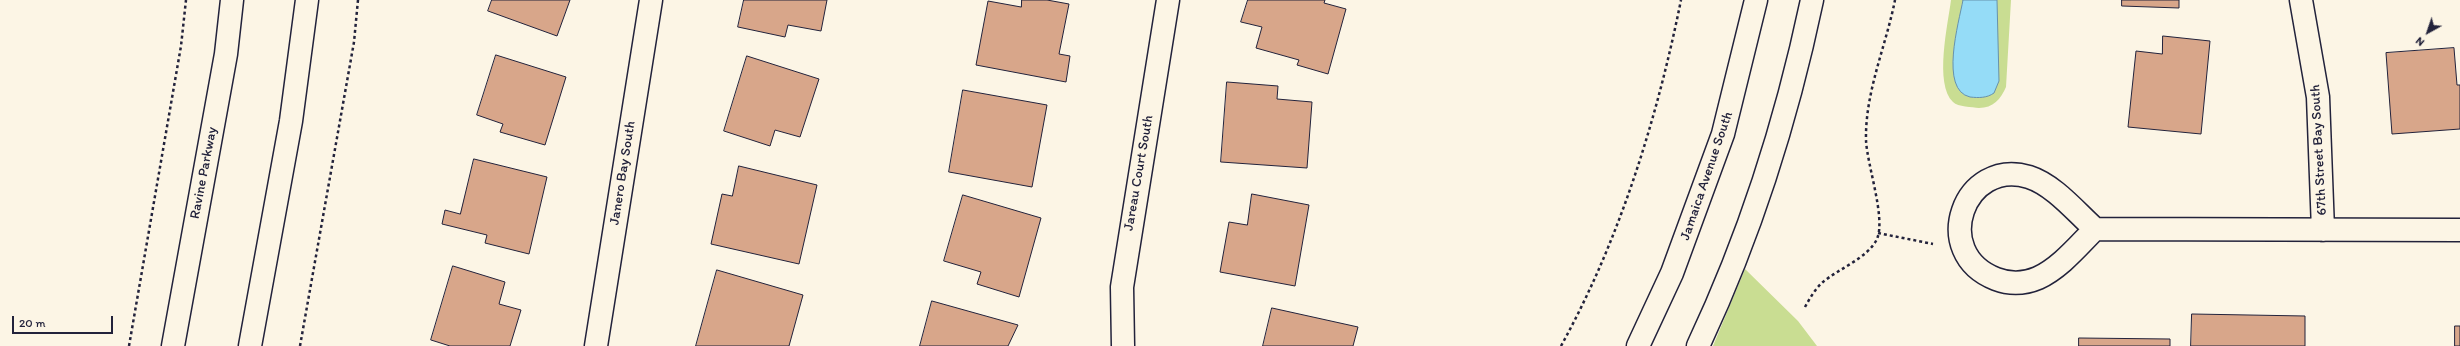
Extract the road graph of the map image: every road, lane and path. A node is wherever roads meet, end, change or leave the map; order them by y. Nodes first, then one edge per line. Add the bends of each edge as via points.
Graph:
1 (186, 0) edge
2 (232, 0) edge
3 (307, 0) edge
4 (358, 0) edge
5 (651, 0) edge
6 (1168, 0) edge
7 (1681, 0) edge
8 (1756, 0) edge
9 (1812, 0) edge
10 (1895, 0) edge
11 (2301, 0) edge
12 (2095, 229) junction
13 (2323, 230) junction
14 (2460, 230) edge
15 (1878, 233) junction
16 (1964, 250) junction
17 (1805, 307) dead end
18 (129, 346) edge
19 (173, 346) edge
20 (250, 346) edge
21 (300, 346) edge
22 (596, 346) edge
23 (1123, 346) edge
24 (1561, 346) edge
25 (1638, 346) edge
26 (1698, 346) edge

1 - 18 path via 181,46
2 - 19 street, Ravine Parkway via 226,54
3 - 20 street via 291,121
4 - 21 path via 354,42
5 - 22 street, Janero Bay South
6 - 23 street, Jareau Court South via 1122,280 1120,317
7 - 24 path via 1661,88 1622,211 1599,271
8 - 25 street, Jamaica Avenue South via 1724,134 1672,273
9 - 26 street via 1786,109 1769,166 1736,257
10 - 15 path via 1867,121 1868,156 1878,208
11 - 13 street, 67th Street Bay South via 2318,97
12 - 13 street, 67th Street Bay South
12 - 16 street via 2056,266 2038,278 2026,282 2006,282 1987,275 1971,262
12 - 16 street via 2044,185 2024,176 2005,175 1984,183 1966,202 1959,223
13 - 14 street, 67th Street Bay South
15 - 16 path
15 - 17 path via 1876,240 1868,249 1818,286

